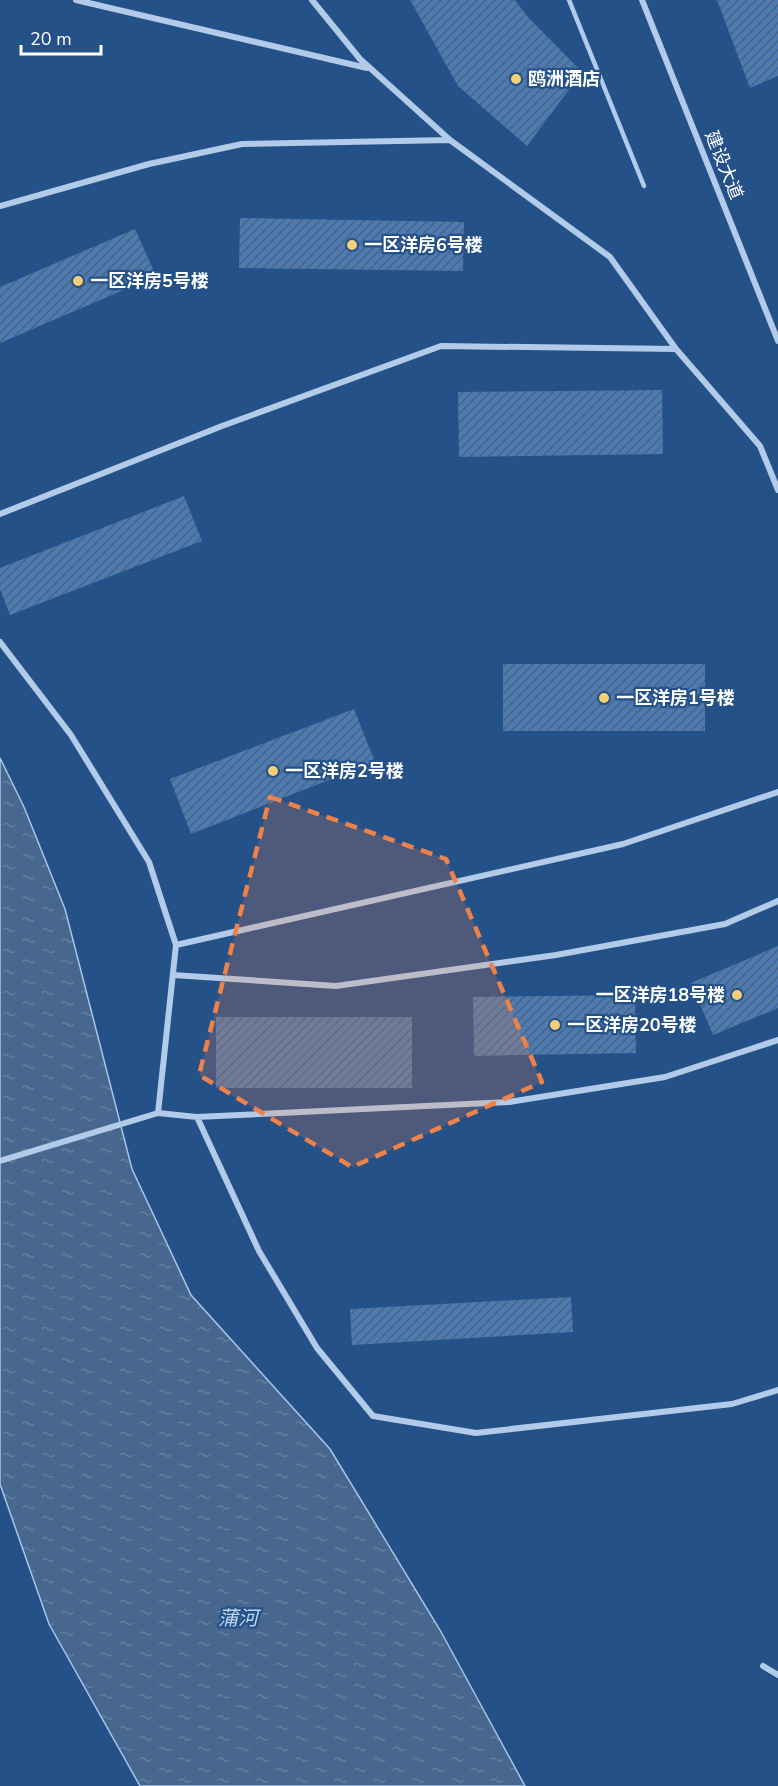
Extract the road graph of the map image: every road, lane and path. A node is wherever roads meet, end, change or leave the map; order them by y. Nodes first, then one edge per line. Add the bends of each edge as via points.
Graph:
1 (76, 0) edge
2 (312, 0) edge
3 (569, 0) edge
4 (642, 0) edge
5 (370, 68) junction
6 (450, 140) junction
7 (644, 186) dead end
8 (0, 206) edge
9 (778, 341) edge
10 (676, 349) junction
11 (778, 490) edge
12 (0, 514) edge
13 (0, 642) edge
14 (778, 792) edge
15 (778, 901) edge
16 (176, 945) junction
17 (173, 975) junction
18 (778, 1040) edge
19 (158, 1113) junction
20 (197, 1117) junction
21 (0, 1161) edge
22 (778, 1390) edge
23 (762, 1666) dead end
24 (778, 1674) edge

1 - 5 street
2 - 5 street
3 - 7 lane
4 - 9 street, 建设大道
5 - 6 street
6 - 8 street via 242,144 149,164
6 - 10 street via 610,257
10 - 11 street via 760,446
10 - 12 street via 441,346 222,426
13 - 16 street via 71,735 149,862
14 - 16 street via 622,844
15 - 17 street via 725,924 556,955 336,986
16 - 17 street
17 - 19 street
18 - 20 street via 665,1077 509,1102
19 - 20 street
19 - 21 street
20 - 22 street via 259,1251 317,1348 373,1416 476,1432 732,1404
23 - 24 street

